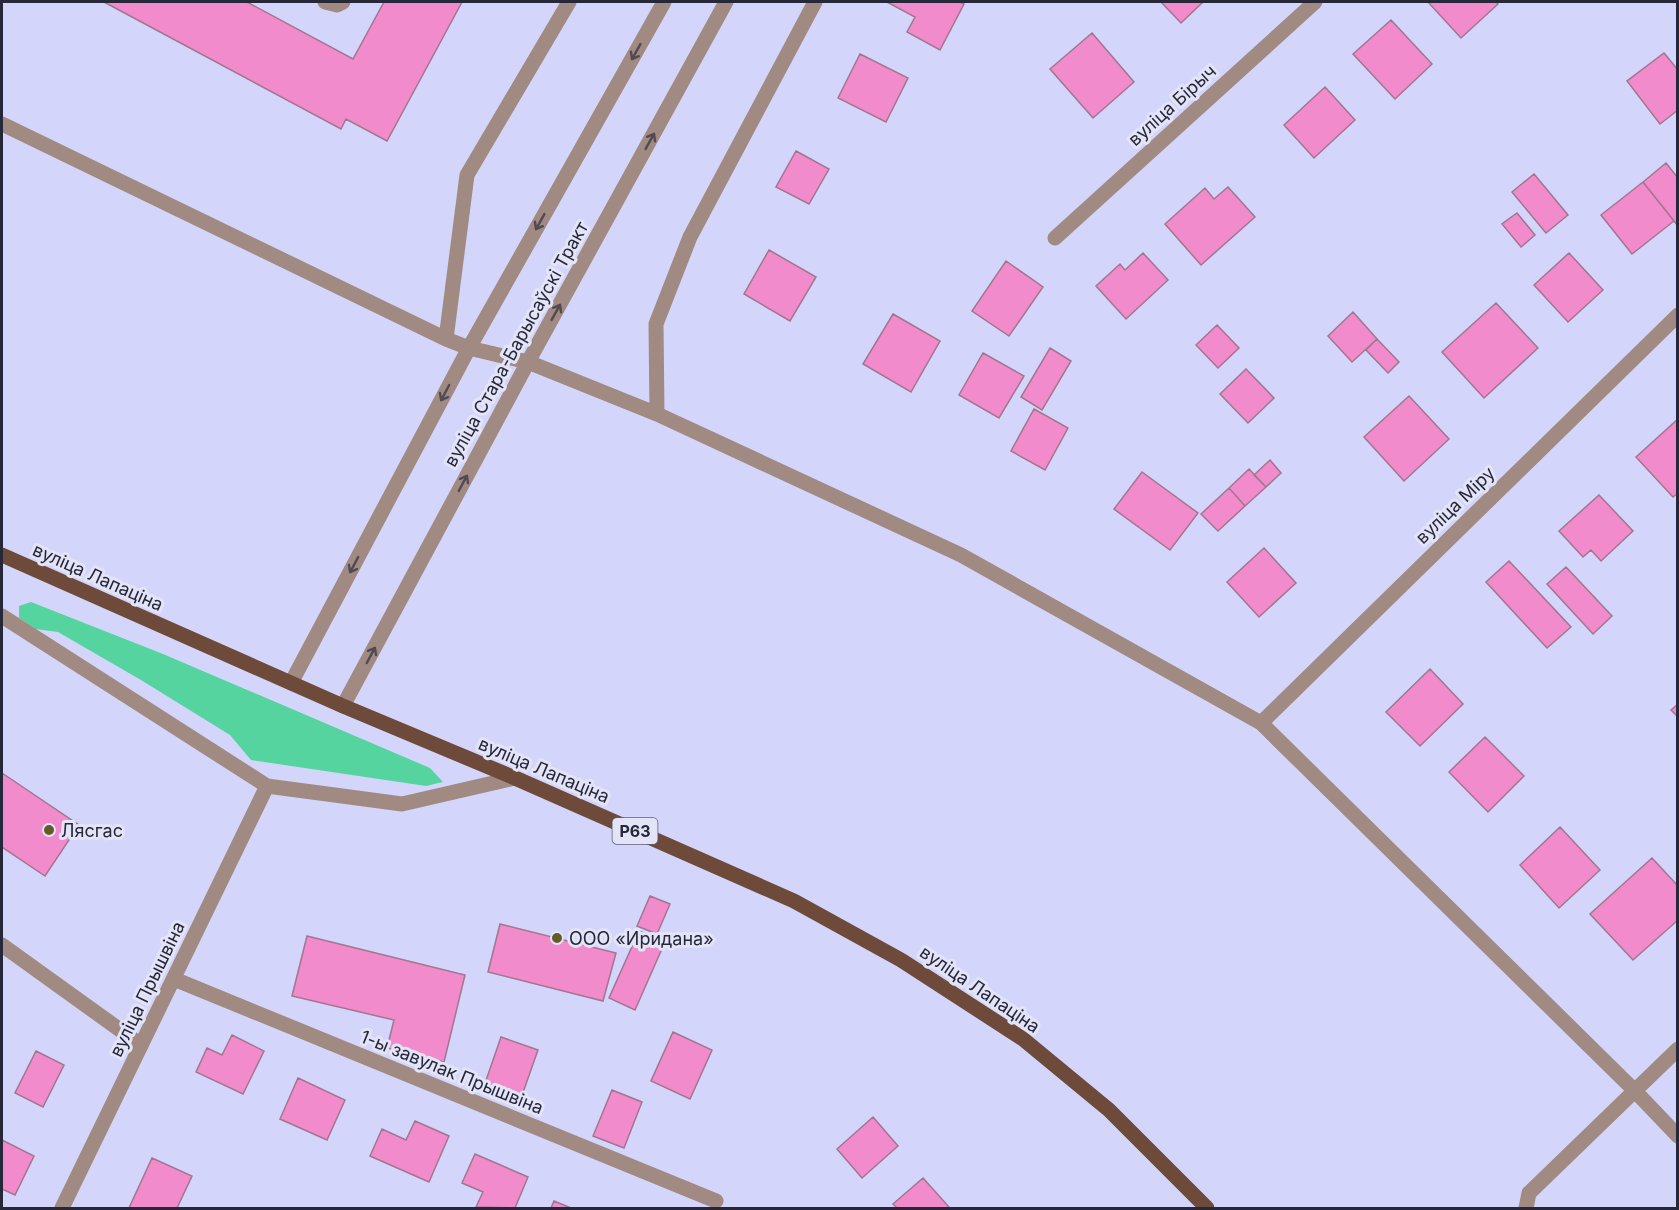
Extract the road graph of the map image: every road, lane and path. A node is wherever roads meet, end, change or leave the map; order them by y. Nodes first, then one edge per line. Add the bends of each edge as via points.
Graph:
1 (325, 2) edge
2 (343, 2) edge
3 (569, 2) edge
4 (664, 2) edge
5 (726, 2) edge
6 (815, 2) edge
7 (1315, 2) edge
8 (2, 124) edge
9 (1055, 238) dead end
10 (1677, 315) edge
11 (446, 339) junction
12 (469, 348) junction
13 (528, 363) junction
14 (657, 414) junction
15 (2, 555) edge
16 (2, 616) edge
17 (291, 683) junction
18 (343, 706) junction
19 (1261, 723) junction
20 (515, 778) junction
21 (267, 786) junction
22 (2, 945) edge
23 (174, 979) junction
24 (141, 1045) junction
25 (1677, 1049) edge
26 (1634, 1090) junction
27 (1677, 1136) edge
28 (716, 1201) dead end
29 (62, 1209) edge
30 (1207, 1209) edge
31 (1526, 1209) edge

1 - 2 street
3 - 11 street via 467,175
4 -> 12 street, вуліца Стара-Барысаўскі Тракт
13 -> 5 street, вуліца Стара-Барысаўскі Тракт
6 - 14 street via 690,237 656,324
7 - 9 street, вуліца Бірыч
8 - 11 street
10 - 19 street, вуліца Міру
11 - 12 street
12 - 13 street
12 -> 17 street, вуліца Стара-Барысаўскі Тракт
13 - 14 street
18 -> 13 street, вуліца Стара-Барысаўскі Тракт
14 - 19 street via 961,555
15 - 17 main road, вуліца Лапаціна / Р63
16 - 21 street
17 - 18 main road, вуліца Лапаціна / Р63
18 - 20 main road, вуліца Лапаціна / Р63
19 - 26 street
20 - 21 street via 402,804
20 - 30 main road, вуліца Лапаціна / Р63 via 794,901 901,960 1032,1046 1109,1110
21 - 23 street, вуліца Прышвіна
22 - 24 street
23 - 24 street, вуліца Прышвіна
23 - 28 street, 1-ы завулак Прышвіна
24 - 29 street, вуліца Прышвіна
25 - 26 street
26 - 27 street
26 - 31 street via 1529,1193

